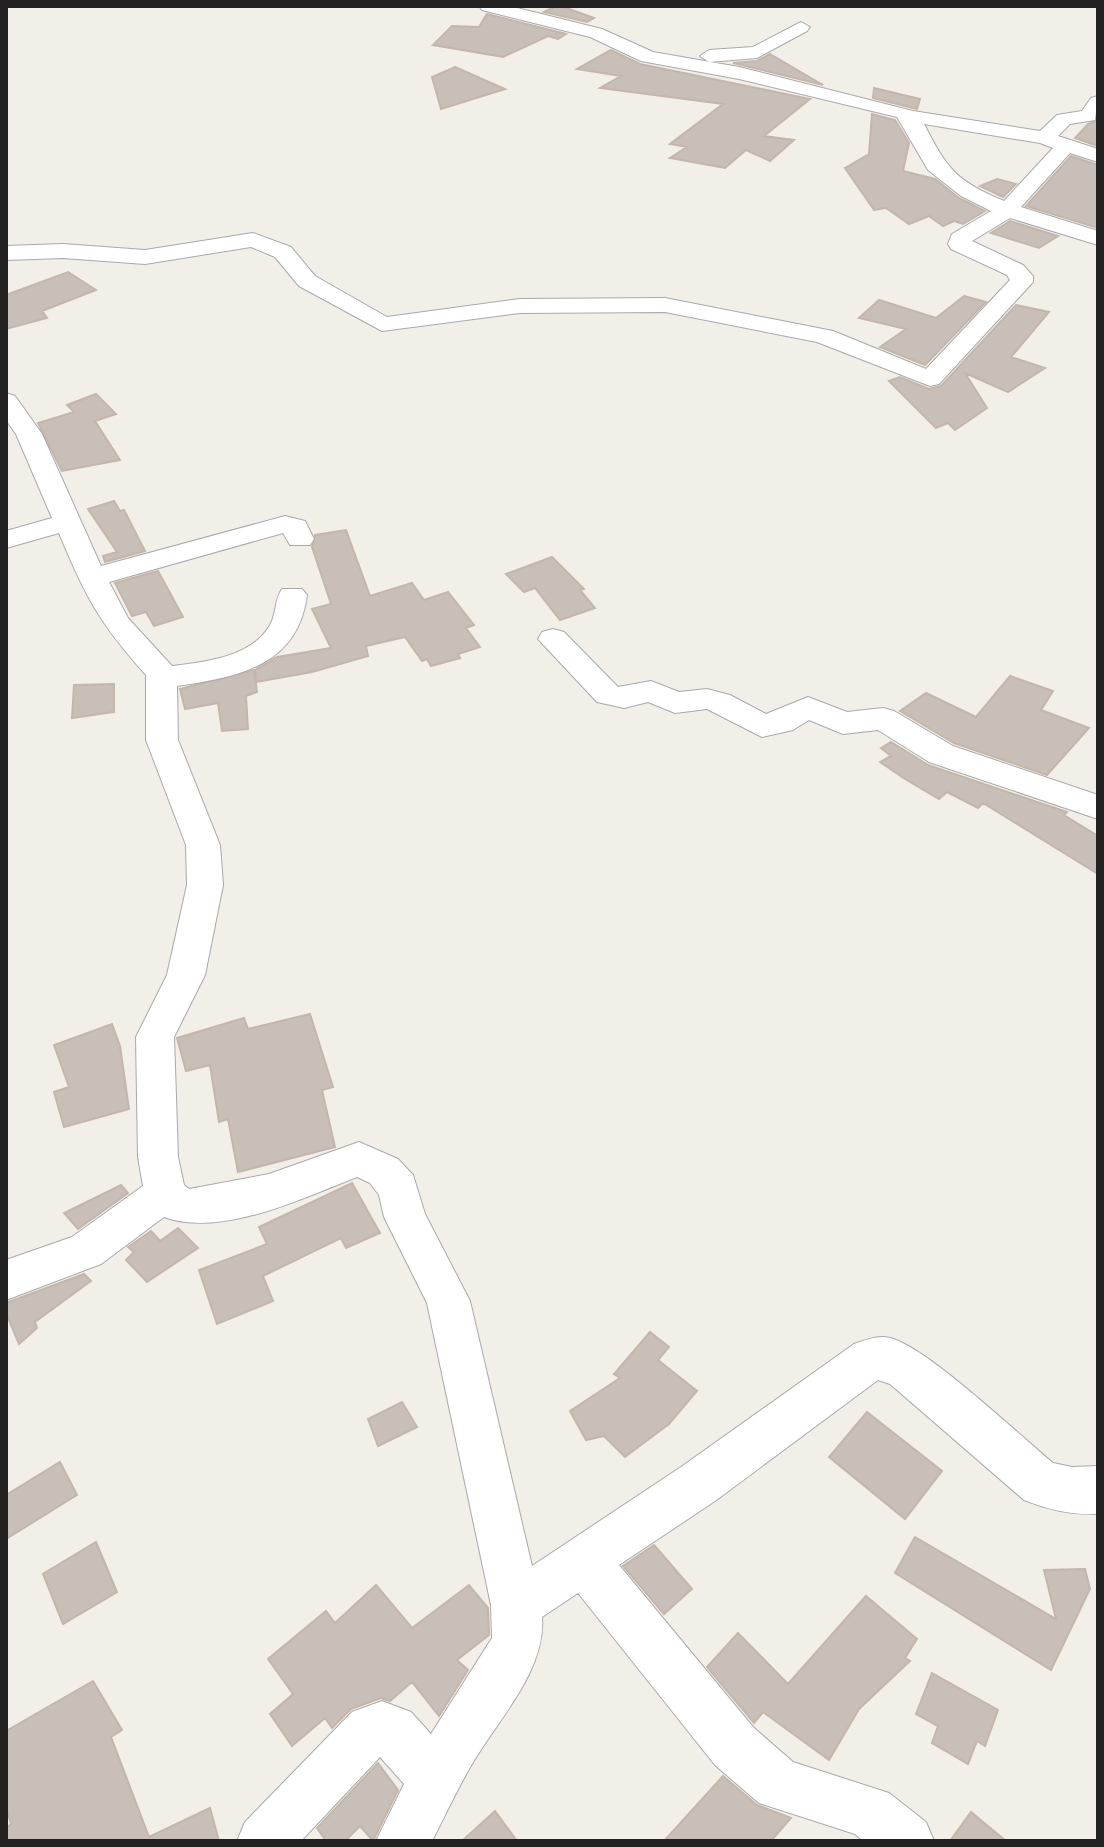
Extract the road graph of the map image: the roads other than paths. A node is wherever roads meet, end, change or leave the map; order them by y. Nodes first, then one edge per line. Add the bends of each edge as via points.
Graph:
1 (488, 6) edge
2 (801, 27) dead end
3 (660, 60) junction
4 (1098, 102) edge
5 (908, 116) junction
6 (1044, 138) junction
7 (1065, 146) junction
8 (1098, 156) edge
9 (1006, 211) junction
10 (1098, 238) edge
11 (6, 253) edge
12 (6, 401) edge
13 (70, 521) junction
14 (300, 539) dead end
15 (6, 540) edge
16 (94, 577) junction
17 (292, 595) dead end
18 (553, 639) dead end
19 (161, 678) junction
20 (1098, 807) edge
21 (165, 1193) junction
22 (6, 1280) edge
23 (1098, 1490) edge
24 (583, 1560) junction
25 (516, 1605) junction
26 (436, 1779) junction
27 (264, 1841) edge
28 (403, 1841) edge
29 (907, 1841) edge

1 - 3 street via 596,33
2 - 3 street via 752,53
3 - 5 street via 739,73
4 - 6 street via 1088,116 1064,119
5 - 6 street
5 - 9 street via 936,167
6 - 7 street
7 - 8 street
7 - 9 street
9 - 10 street
9 - 11 street via 959,244 1015,270 1021,282 936,376 925,380 824,336 665,305 520,306 382,324 307,281 283,252 253,240 145,257
12 - 13 street via 29,434
13 - 15 street
13 - 16 street
14 - 16 street via 295,527 285,524
16 - 19 street via 117,624 154,662
17 - 19 street via 288,623 264,650 234,664
18 - 20 street via 608,695 631,697 651,691 675,703 712,700 762,726 808,707 843,723 883,719 941,754
19 - 21 street via 162,740 203,845 205,885 186,975 155,1037 158,1157
21 - 22 street via 86,1251
21 - 25 street via 189,1207 269,1192 359,1159 384,1171 398,1188 405,1217 448,1301
23 - 24 street via 1072,1491 1041,1483 906,1369 888,1358 870,1359
24 - 25 street
24 - 29 street via 757,1768 790,1788 870,1812
25 - 26 street via 519,1628 513,1652
26 - 27 street via 392,1731 370,1730
26 - 28 street

